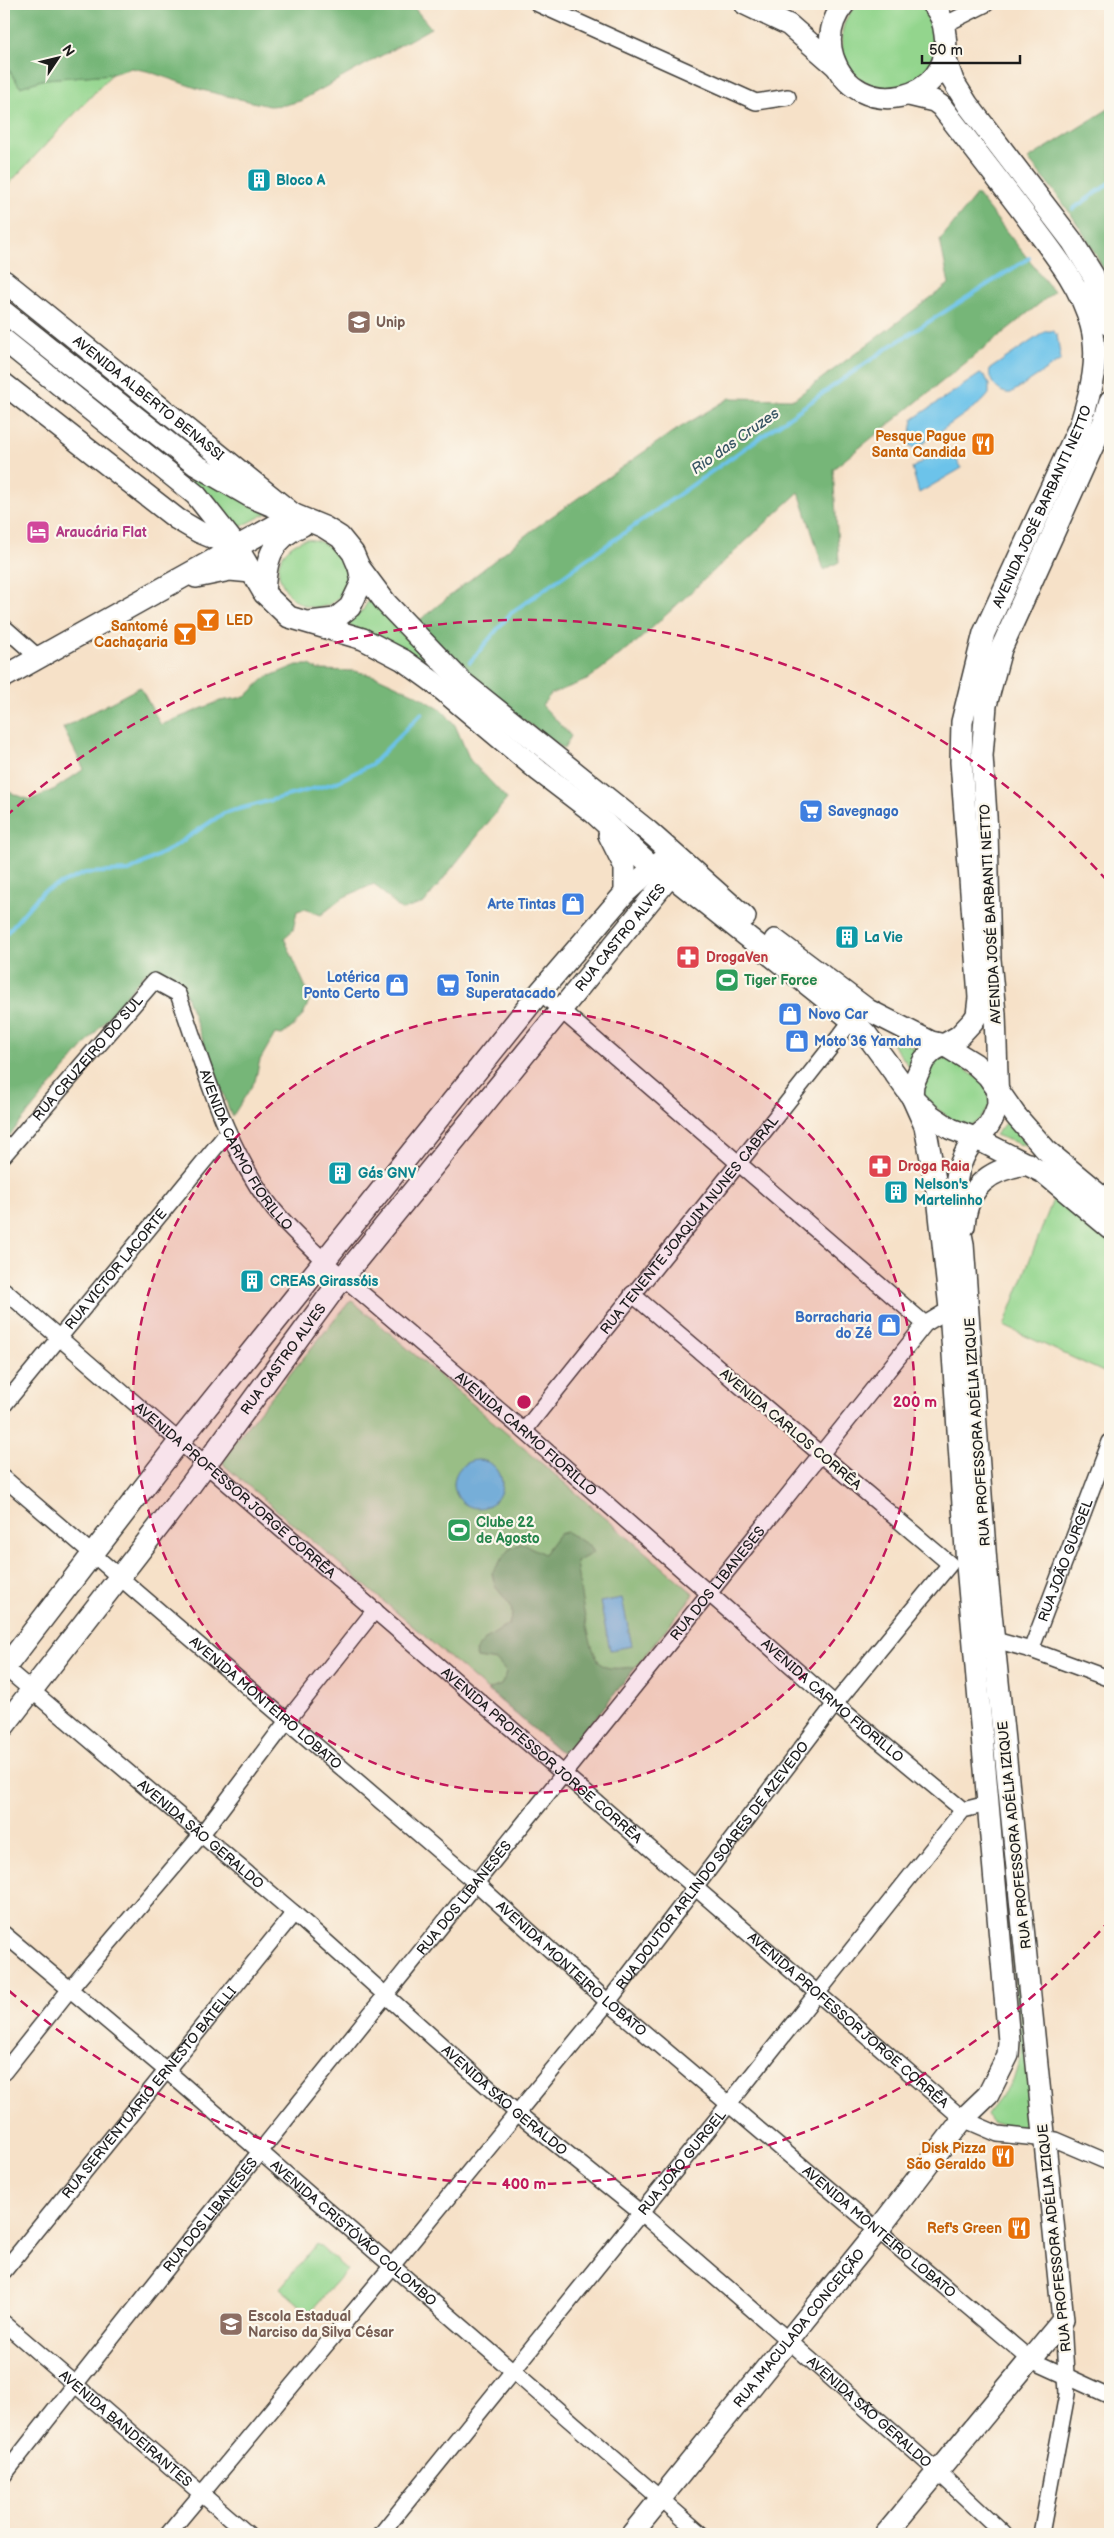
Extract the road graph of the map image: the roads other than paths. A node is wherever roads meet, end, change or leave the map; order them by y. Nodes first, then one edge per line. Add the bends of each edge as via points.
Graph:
1 (538, 4) edge
2 (745, 4) edge
3 (844, 4) edge
4 (932, 4) edge
5 (986, 4) edge
6 (944, 25) junction
7 (944, 55) junction
8 (836, 66) junction
9 (909, 95) junction
10 (788, 97) dead end
11 (4, 281) edge
12 (4, 312) edge
13 (1110, 325) edge
14 (4, 340) edge
15 (4, 384) edge
16 (1110, 402) edge
17 (303, 518) junction
18 (236, 547) junction
19 (359, 567) junction
20 (251, 572) junction
21 (167, 585) junction
22 (264, 593) junction
23 (303, 622) junction
24 (4, 627) edge
25 (39, 658) junction
26 (4, 677) edge
27 (598, 816) junction
28 (674, 853) junction
29 (662, 872) junction
30 (625, 893) junction
31 (578, 947) junction
32 (598, 963) junction
33 (540, 992) junction
34 (178, 994) joint
35 (561, 1008) junction
36 (852, 1020) junction
37 (944, 1044) junction
38 (999, 1091) junction
39 (912, 1097) junction
40 (228, 1132) junction
41 (975, 1138) junction
42 (4, 1155) edge
43 (741, 1163) junction
44 (1029, 1164) junction
45 (1110, 1203) edge
46 (1110, 1228) edge
47 (963, 1244) junction
48 (325, 1262) junction
49 (343, 1277) junction
50 (4, 1290) edge
51 (632, 1294) junction
52 (959, 1304) junction
53 (925, 1324) junction
54 (59, 1337) junction
55 (4, 1405) edge
56 (524, 1431) junction
57 (178, 1442) junction
58 (1110, 1442) edge
59 (820, 1455) junction
60 (205, 1465) junction
61 (4, 1478) edge
62 (92, 1554) junction
63 (968, 1564) junction
64 (120, 1577) junction
65 (711, 1593) junction
66 (375, 1610) junction
67 (995, 1640) junction
68 (1031, 1650) junction
69 (4, 1668) edge
70 (1110, 1679) edge
71 (32, 1691) junction
72 (835, 1704) junction
73 (287, 1721) junction
74 (4, 1726) edge
75 (564, 1773) junction
76 (987, 1804) junction
77 (1012, 1806) junction
78 (963, 1810) junction
79 (202, 1834) junction
80 (476, 1883) junction
81 (695, 1887) junction
82 (294, 1913) junction
83 (4, 1934) edge
84 (70, 1989) junction
85 (817, 1994) junction
86 (385, 1995) junction
87 (608, 2002) junction
88 (167, 2070) junction
89 (4, 2072) edge
90 (729, 2104) junction
91 (516, 2112) junction
92 (963, 2119) junction
93 (1044, 2138) junction
94 (260, 2152) junction
95 (1110, 2163) edge
96 (641, 2213) junction
97 (878, 2230) junction
98 (391, 2267) junction
99 (4, 2271) edge
100 (1063, 2320) junction
101 (4, 2323) edge
102 (789, 2341) junction
103 (1031, 2360) junction
104 (513, 2372) junction
105 (1067, 2377) junction
106 (75, 2384) junction
107 (1110, 2396) edge
108 (938, 2472) junction
109 (4, 2475) edge
110 (201, 2493) junction
111 (660, 2499) junction
112 (168, 2534) edge
113 (248, 2534) edge
114 (382, 2534) edge
115 (632, 2534) edge
116 (701, 2534) edge
117 (886, 2534) edge
118 (1004, 2534) edge
119 (1041, 2534) edge

1 - 10 street via 756,102
2 - 8 street via 789,25
3 - 8 street via 831,29 830,48
4 - 6 street
5 - 6 street
6 - 7 street
7 - 9 street via 937,72 925,86
7 - 13 street via 953,81 968,105 1072,241 1092,275
8 - 9 street via 849,84 877,98
9 - 37 street, AVENIDA JOSÉ BARBANTI NETTO via 941,106 1055,255 1079,292 1092,326 1095,361 1091,392 1081,423 984,633 964,715 961,762 979,998 977,1015 971,1025
11 - 17 street, AVENIDA ALBERTO BENASSI
12 - 17 street via 196,465 251,497
14 - 18 street via 182,482
15 - 18 street via 177,519
16 - 38 street, AVENIDA JOSÉ BARBANTI NETTO via 1001,649 986,705 982,756
17 - 18 street
17 - 19 street via 340,537
17 - 22 street via 271,551 265,571
18 - 20 street
18 - 21 street
19 - 23 street via 362,582 350,607 335,619
19 - 28 street via 402,620 461,681
20 - 21 street via 230,570
20 - 22 street
21 - 25 street
22 - 23 street via 289,617
23 - 27 street via 363,640 403,660
24 - 25 street
25 - 26 street
27 - 29 street
27 - 30 street via 625,867
28 - 29 street, RUA CASTRO ALVES
28 - 37 street via 738,911 868,1010 931,1042
29 - 30 street, RUA CASTRO ALVES
29 - 32 street, RUA CASTRO ALVES
29 - 36 street
30 - 31 street, RUA CASTRO ALVES
31 - 32 street
31 - 33 street, RUA CASTRO ALVES
32 - 35 street, RUA CASTRO ALVES
33 - 35 street
33 - 48 street, RUA CASTRO ALVES
34 - 40 street, AVENIDA CARMO FIORILLO
34 - 42 street, RUA CRUZEIRO DO SUL via 154,981
35 - 43 street
35 - 49 street, RUA CASTRO ALVES
36 - 39 street
36 - 43 street, RUA TENENTE JOAQUIM NUNES CABRAL
37 - 38 street via 975,1064
37 - 39 street via 920,1066
38 - 41 street via 994,1118
38 - 45 street via 1046,1150
39 - 41 street via 951,1129
39 - 52 street, RUA PROFESSORA ADÉLIA IZIQUE via 925,1126
40 - 48 street, AVENIDA CARMO FIORILLO via 274,1210
40 - 54 street, RUA VICTOR LACORTE
41 - 44 street
41 - 47 street, RUA PROFESSORA ADÉLIA IZIQUE via 959,1166 954,1189
43 - 51 street, RUA TENENTE JOAQUIM NUNES CABRAL
43 - 53 street
44 - 46 street
44 - 47 street via 1011,1166 992,1174 977,1187 968,1204
47 - 52 street, RUA PROFESSORA ADÉLIA IZIQUE
48 - 49 street, AVENIDA CARMO FIORILLO
48 - 57 street, RUA CASTRO ALVES
49 - 56 street, AVENIDA CARMO FIORILLO
49 - 60 street, RUA CASTRO ALVES
50 - 54 street, AVENIDA PROFESSOR JORGE CORRÊA
51 - 56 street, RUA TENENTE JOAQUIM NUNES CABRAL
51 - 59 street, AVENIDA CARLOS CORRÊA
52 - 53 street, RUA DOS LIBANESES
52 - 63 street, RUA PROFESSORA ADÉLIA IZIQUE
53 - 59 street, RUA DOS LIBANESES
54 - 55 street, RUA VICTOR LACORTE
54 - 57 street, AVENIDA PROFESSOR JORGE CORRÊA
56 - 65 street, AVENIDA CARMO FIORILLO
57 - 60 street, AVENIDA PROFESSOR JORGE CORRÊA
57 - 62 street, RUA CASTRO ALVES
58 - 68 street, RUA JOÃO GURGEL
59 - 63 street, AVENIDA CARLOS CORRÊA
59 - 65 street, RUA DOS LIBANESES
60 - 64 street, RUA CASTRO ALVES
60 - 66 street, AVENIDA PROFESSOR JORGE CORRÊA
61 - 62 street, AVENIDA MONTEIRO LOBATO
62 - 64 street, AVENIDA MONTEIRO LOBATO
62 - 69 street, RUA CASTRO ALVES
63 - 67 street, RUA PROFESSORA ADÉLIA IZIQUE
63 - 72 street, RUA DOUTOR ARLINDO SOARES DE AZEVEDO
63 - 76 street, RUA PROFESSORA ADÉLIA IZIQUE
64 - 71 street, RUA CASTRO ALVES
64 - 73 street, AVENIDA MONTEIRO LOBATO
65 - 72 street, AVENIDA CARMO FIORILLO
65 - 75 street, RUA DOS LIBANESES
66 - 73 street
66 - 75 street, AVENIDA PROFESSOR JORGE CORRÊA
67 - 68 street
67 - 77 street, RUA PROFESSORA ADÉLIA IZIQUE
68 - 70 street
69 - 71 street, AVENIDA SÃO GERALDO
71 - 74 street, RUA CASTRO ALVES
71 - 79 street, AVENIDA SÃO GERALDO
72 - 78 street, AVENIDA CARMO FIORILLO
72 - 81 street, RUA DOUTOR ARLINDO SOARES DE AZEVEDO
73 - 79 street
73 - 80 street, AVENIDA MONTEIRO LOBATO
75 - 80 street, RUA DOS LIBANESES
75 - 81 street, AVENIDA PROFESSOR JORGE CORRÊA
76 - 77 street
76 - 78 street
76 - 92 street, RUA PROFESSORA ADÉLIA IZIQUE via 1008,2055 988,2095
77 - 93 street, RUA PROFESSORA ADÉLIA IZIQUE
78 - 85 street, RUA JOÃO GURGEL
79 - 82 street, AVENIDA SÃO GERALDO
79 - 84 street
80 - 86 street, RUA DOS LIBANESES
80 - 87 street, AVENIDA MONTEIRO LOBATO
81 - 85 street, AVENIDA PROFESSOR JORGE CORRÊA
81 - 87 street, RUA DOUTOR ARLINDO SOARES DE AZEVEDO
82 - 86 street, AVENIDA SÃO GERALDO
82 - 88 street, RUA SERVENTUÁRIO ERNESTO BATELLI
83 - 84 street, AVENIDA CRISTÓVÃO COLOMBO
84 - 88 street, AVENIDA CRISTÓVÃO COLOMBO
84 - 89 street
85 - 90 street, RUA JOÃO GURGEL
85 - 92 street, AVENIDA PROFESSOR JORGE CORRÊA
86 - 91 street, AVENIDA SÃO GERALDO
86 - 94 street, RUA DOS LIBANESES
87 - 90 street, AVENIDA MONTEIRO LOBATO
87 - 91 street, RUA DOUTOR ARLINDO SOARES DE AZEVEDO
88 - 94 street, AVENIDA CRISTÓVÃO COLOMBO
88 - 99 street, RUA SERVENTUÁRIO ERNESTO BATELLI
90 - 96 street, RUA JOÃO GURGEL
90 - 97 street, AVENIDA MONTEIRO LOBATO
91 - 96 street, AVENIDA SÃO GERALDO
91 - 98 street, RUA DOUTOR ARLINDO SOARES DE AZEVEDO
92 - 93 street, AVENIDA PROFESSOR JORGE CORRÊA via 998,2134
92 - 97 street, RUA IMACULADA CONCEIÇÃO
93 - 95 street, AVENIDA PROFESSOR JORGE CORRÊA
93 - 100 street, RUA PROFESSORA ADÉLIA IZIQUE
94 - 98 street, AVENIDA CRISTÓVÃO COLOMBO
94 - 106 street, RUA DOS LIBANESES
96 - 102 street, AVENIDA SÃO GERALDO
96 - 104 street, RUA JOÃO GURGEL
97 - 102 street, RUA IMACULADA CONCEIÇÃO
97 - 103 street, AVENIDA MONTEIRO LOBATO
98 - 104 street, AVENIDA CRISTÓVÃO COLOMBO
98 - 110 street, RUA DOUTOR ARLINDO SOARES DE AZEVEDO
100 - 103 street
100 - 105 street, RUA PROFESSORA ADÉLIA IZIQUE
101 - 106 street, AVENIDA BANDEIRANTES
102 - 108 street, AVENIDA SÃO GERALDO
102 - 111 street, RUA IMACULADA CONCEIÇÃO
103 - 105 street, AVENIDA MONTEIRO LOBATO
103 - 108 street
104 - 111 street, AVENIDA CRISTÓVÃO COLOMBO
104 - 114 street, RUA JOÃO GURGEL
105 - 107 street, AVENIDA MONTEIRO LOBATO
105 - 119 street, RUA PROFESSORA ADÉLIA IZIQUE via 1067,2394
106 - 109 street, RUA DOS LIBANESES
106 - 110 street, AVENIDA BANDEIRANTES
108 - 117 street
108 - 118 street, AVENIDA SÃO GERALDO
110 - 112 street, RUA DOUTOR ARLINDO SOARES DE AZEVEDO
110 - 113 street, AVENIDA BANDEIRANTES
111 - 115 street, RUA IMACULADA CONCEIÇÃO
111 - 116 street, AVENIDA CRISTÓVÃO COLOMBO

